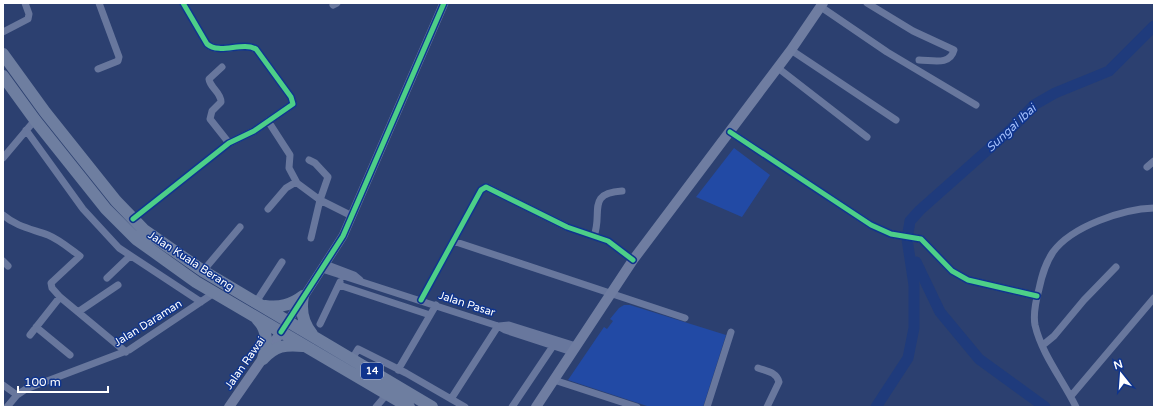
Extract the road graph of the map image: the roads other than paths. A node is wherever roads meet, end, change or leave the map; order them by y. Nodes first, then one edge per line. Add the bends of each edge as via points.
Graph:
1 (25, 3) edge
2 (99, 3) edge
3 (183, 3) edge
4 (444, 3) edge
5 (867, 3) edge
6 (822, 5) edge
7 (3, 32) edge
8 (792, 50) junction
9 (3, 54) edge
10 (919, 60) dead end
11 (222, 67) dead end
12 (778, 68) junction
13 (98, 69) dead end
14 (3, 76) edge
15 (976, 105) dead end
16 (35, 120) junction
17 (896, 120) dead end
18 (268, 121) junction
19 (26, 130) junction
20 (730, 132) junction
21 (867, 137) dead end
22 (229, 143) junction
23 (60, 152) junction
24 (3, 158) edge
25 (48, 159) junction
26 (309, 160) dead end
27 (1154, 161) edge
28 (1147, 167) dead end
29 (296, 182) junction
30 (622, 191) dead end
31 (320, 200) junction
32 (1154, 208) edge
33 (268, 209) dead end
34 (3, 215) edge
35 (352, 216) junction
36 (133, 219) junction
37 (240, 227) dead end
38 (594, 236) junction
39 (311, 238) dead end
40 (453, 241) junction
41 (130, 256) junction
42 (633, 260) junction
43 (282, 262) dead end
44 (324, 267) junction
45 (1116, 267) dead end
46 (203, 271) junction
47 (343, 276) junction
48 (107, 278) dead end
49 (360, 280) junction
50 (118, 285) dead end
51 (339, 285) junction
52 (214, 293) junction
53 (611, 294) junction
54 (303, 296) junction
55 (1037, 296) junction
56 (60, 297) junction
57 (1154, 298) edge
58 (421, 300) junction
59 (201, 302) junction
60 (259, 304) junction
61 (436, 305) junction
62 (78, 312) junction
63 (430, 315) junction
64 (254, 316) junction
65 (685, 318) dead end
66 (288, 321) junction
67 (320, 324) dead end
68 (498, 326) junction
69 (36, 327) junction
70 (281, 332) junction
71 (731, 332) dead end
72 (30, 335) dead end
73 (313, 336) junction
74 (553, 346) junction
75 (1043, 346) junction
76 (306, 347) junction
77 (574, 349) junction
78 (126, 352) junction
79 (70, 355) dead end
80 (263, 359) junction
81 (352, 359) junction
82 (758, 368) dead end
83 (398, 370) junction
84 (554, 380) junction
85 (3, 385) edge
86 (17, 394) junction
87 (387, 394) junction
88 (1071, 396) junction
89 (451, 399) junction
90 (7, 407) edge
91 (229, 407) edge
92 (376, 407) edge
93 (409, 407) edge
94 (432, 407) edge
95 (465, 407) edge
96 (512, 407) edge
97 (536, 407) edge
98 (636, 407) edge
99 (707, 407) edge
100 (767, 407) edge
101 (1076, 407) edge

1 - 7 street via 28,19
2 - 13 street via 119,58 118,61
3 - 18 street via 210,47 253,47 279,80 293,104
4 - 35 street
5 - 10 street via 913,31 954,50 950,57 943,61
6 - 8 main road
6 - 15 street via 887,52
8 - 12 main road
8 - 17 street
9 - 36 highway, Jalan Kuala Berang / 14 via 45,112
11 - 22 street via 209,79 221,99 220,105 210,114 210,118
12 - 20 main road
12 - 21 street
14 - 16 highway, Jalan Kuala Berang / 14
16 - 19 street
16 - 23 highway, Jalan Kuala Berang / 14
18 - 22 street
18 - 29 street via 290,156 289,168
19 - 24 street
19 - 25 street
20 - 42 main road
20 - 55 street via 871,225 884,232 923,241 958,276
22 - 36 street
23 - 25 street
23 - 52 highway, Jalan Kuala Berang / 14 via 106,209 136,239
25 - 41 street via 83,209
26 - 31 street via 328,177
27 - 28 street
29 - 31 street
29 - 33 street via 286,188
30 - 38 street via 602,195 598,201 598,226
31 - 35 street
31 - 39 street
32 - 55 street via 1119,214 1066,238 1043,269
34 - 56 street via 19,227 58,240 80,256 51,283
35 - 44 street
36 - 46 highway, Jalan Kuala Berang / 14 via 168,248
37 - 46 street
38 - 40 street via 567,227 486,187 481,190
38 - 42 street via 608,241
40 - 53 street
40 - 58 street
41 - 48 street
41 - 59 street
42 - 53 main road
43 - 60 street
44 - 47 street, Jalan Pasar
44 - 49 street, Jalan Pasar via 354,274
44 - 54 street
45 - 75 street
46 - 60 highway, Jalan Kuala Berang / 14
47 - 49 street, Jalan Pasar
47 - 51 street
49 - 58 street, Jalan Pasar
50 - 62 street
51 - 63 street
51 - 67 street
52 - 59 street, Jalan Daraman
52 - 64 highway, Jalan Kuala Berang / 14
53 - 65 street
53 - 77 main road
54 - 60 highway via 296,302 283,306
54 - 66 street
54 - 73 highway via 303,321
55 - 75 street via 1035,323
56 - 62 street
56 - 69 street
57 - 88 street
58 - 61 street, Jalan Pasar
59 - 78 street, Jalan Daraman
60 - 66 highway, Jalan Kuala Berang / 14
61 - 63 street
61 - 68 street, Jalan Pasar
62 - 78 street
63 - 83 street
64 - 70 highway, Jalan Kuala Berang / 14
64 - 80 highway via 261,323 266,337
66 - 70 street
66 - 73 highway, Jalan Kuala Berang / 14
68 - 74 street, Jalan Pasar
68 - 77 street, Jalan Pasar via 509,325
68 - 89 street
69 - 72 street
69 - 79 street
70 - 76 highway, Jalan Kuala Berang / 14
70 - 80 main road, Jalan Rawai
71 - 99 street
73 - 81 highway, Jalan Kuala Berang / 14
74 - 77 street, Jalan Pasar
74 - 96 street
75 - 88 street
76 - 80 highway via 282,345
76 - 87 highway, Jalan Kuala Berang / 14
77 - 84 main road
78 - 86 street, Jalan Daraman via 37,384
80 - 91 main road, Jalan Rawai
81 - 83 street via 358,350
81 - 94 highway, Jalan Kuala Berang / 14
82 - 100 street via 776,375 779,382
83 - 89 street
84 - 97 main road
84 - 98 street
85 - 86 street
86 - 90 street, Jalan Daraman
87 - 92 street
87 - 93 highway, Jalan Kuala Berang / 14
88 - 101 street
89 - 95 street

